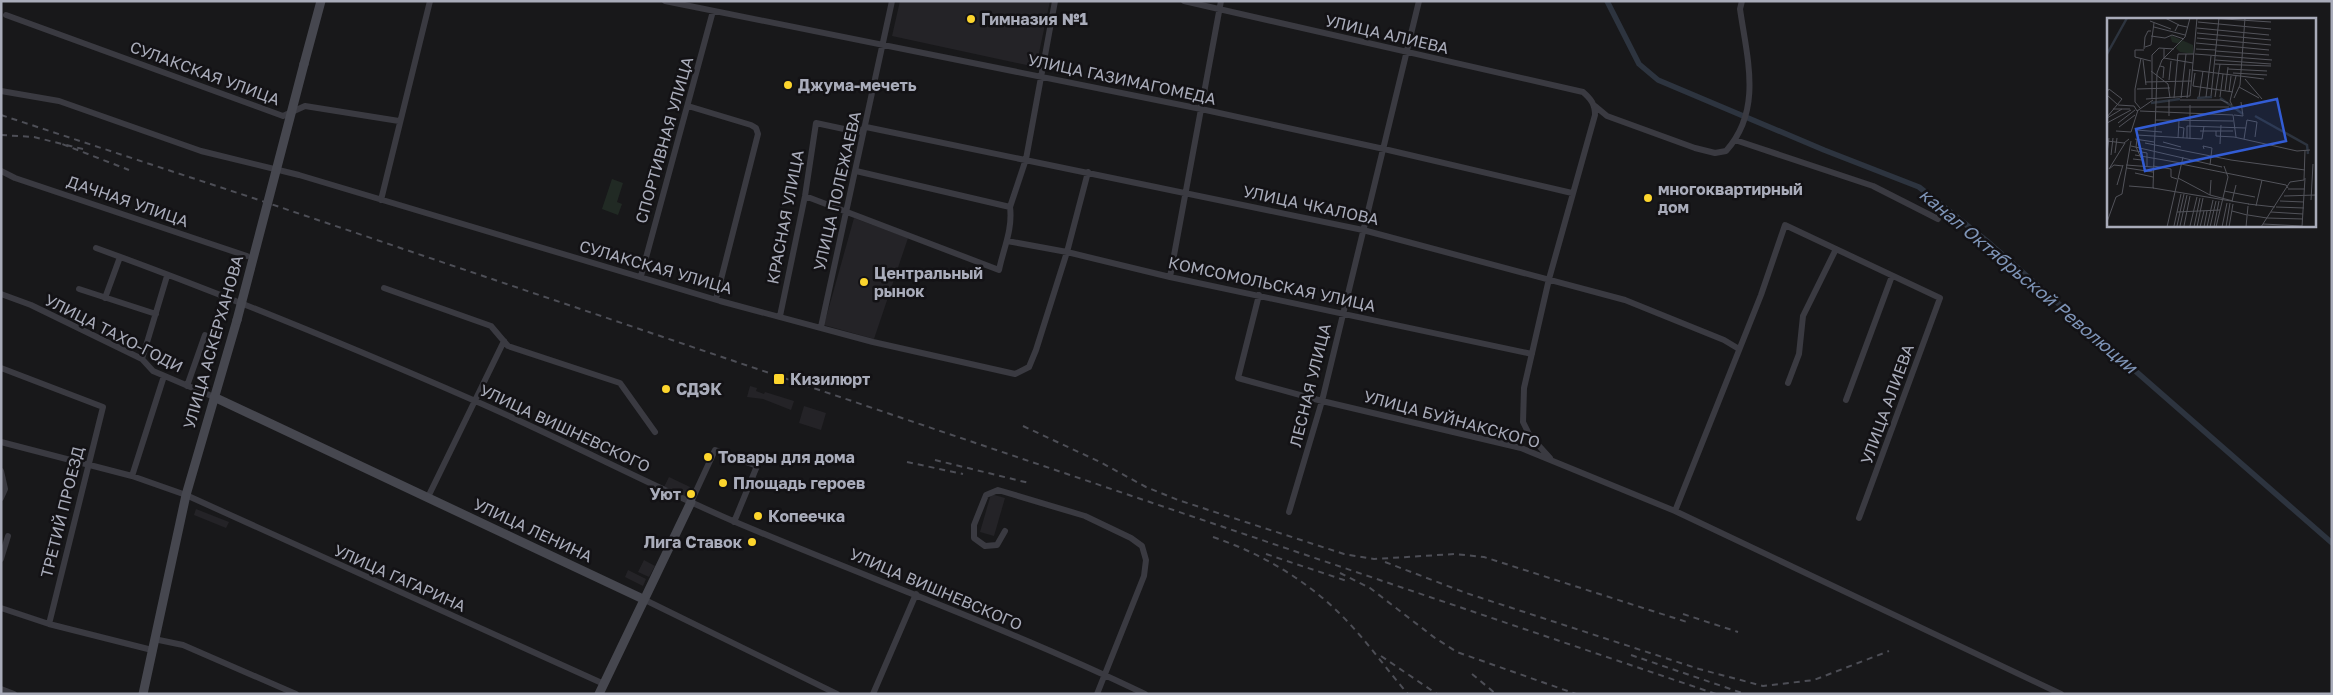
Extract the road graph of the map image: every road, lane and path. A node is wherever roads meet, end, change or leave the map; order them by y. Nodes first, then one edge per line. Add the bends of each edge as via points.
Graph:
1 (321, 1) edge
2 (430, 1) edge
3 (665, 1) edge
4 (892, 1) edge
5 (1055, 1) edge
6 (1184, 1) edge
7 (1221, 1) edge
8 (1419, 1) edge
9 (1742, 1) edge
10 (1219, 9) junction
11 (713, 11) junction
12 (6, 15) dead end
13 (884, 44) junction
14 (1407, 53) junction
15 (1041, 76) junction
16 (1, 91) edge
17 (688, 106) junction
18 (1595, 106) junction
19 (1201, 109) junction
20 (399, 121) junction
21 (816, 123) joint
22 (866, 127) junction
23 (1735, 140) junction
24 (1384, 149) junction
25 (1026, 159) junction
26 (1, 171) edge
27 (856, 171) junction
28 (1088, 172) junction
29 (1186, 191) junction
30 (1572, 193) junction
31 (805, 196) junction
32 (381, 200) junction
33 (1010, 207) junction
34 (847, 211) junction
35 (1938, 219) dead end
36 (1363, 230) junction
37 (1007, 241) junction
38 (96, 248) dead end
39 (1836, 249) junction
40 (1067, 252) junction
41 (247, 256) dead end
42 (120, 257) junction
43 (167, 276) junction
44 (642, 276) junction
45 (1892, 276) junction
46 (1170, 277) junction
47 (1549, 279) junction
48 (384, 288) dead end
49 (79, 289) dead end
50 (1, 294) edge
51 (1259, 295) junction
52 (105, 298) junction
53 (716, 300) junction
54 (1343, 312) junction
55 (156, 314) junction
56 (780, 316) junction
57 (821, 327) junction
58 (205, 335) dead end
59 (504, 341) junction
60 (1738, 350) junction
61 (1532, 354) junction
62 (142, 360) junction
63 (1, 368) edge
64 (164, 376) junction
65 (1788, 383) dead end
66 (188, 386) junction
67 (214, 397) junction
68 (1846, 400) dead end
69 (475, 401) junction
70 (1322, 401) junction
71 (655, 432) dead end
72 (1, 442) edge
73 (1553, 461) junction
74 (88, 464) junction
75 (1, 471) edge
76 (132, 476) junction
77 (186, 495) junction
78 (428, 497) junction
79 (1, 498) edge
80 (691, 502) junction
81 (1675, 511) junction
82 (1289, 512) dead end
83 (1859, 518) dead end
84 (734, 522) junction
85 (1004, 531) dead end
86 (8, 536) dead end
87 (1, 559) edge
88 (916, 594) junction
89 (643, 600) junction
90 (1, 608) edge
91 (49, 624) junction
92 (154, 639) junction
93 (152, 650) junction
94 (1106, 675) junction
95 (1, 689) edge
96 (601, 691) edge
97 (14, 694) edge
98 (143, 694) edge
99 (296, 694) edge
100 (836, 694) edge
101 (873, 694) edge
102 (1097, 694) edge
103 (1145, 694) edge
104 (2061, 694) edge

1 - 67 street, УЛИЦА АСКЕРХАНОВА, bridge
2 - 20 street
3 - 11 street, УЛИЦА ГАЗИМАГОМЕДА
4 - 13 street, УЛИЦА ПОЛЕЖАЕВА
5 - 15 street
6 - 10 street, УЛИЦА АЛИЕВА
7 - 10 street
8 - 14 street, ЛЕСНАЯ УЛИЦА
9 - 23 street via 1740,9 1751,84 1749,108
10 - 14 street, УЛИЦА АЛИЕВА
10 - 19 street
11 - 13 street, УЛИЦА ГАЗИМАГОМЕДА
11 - 17 street, СПОРТИВНАЯ УЛИЦА
12 - 20 street, СУЛАКСКАЯ УЛИЦА via 283,116 305,106
13 - 15 street, УЛИЦА ГАЗИМАГОМЕДА
13 - 22 street, УЛИЦА ПОЛЕЖАЕВА
14 - 18 street, УЛИЦА АЛИЕВА via 1583,92
14 - 24 street, ЛЕСНАЯ УЛИЦА
15 - 19 street, УЛИЦА ГАЗИМАГОМЕДА
15 - 25 street
16 - 32 street, СУЛАКСКАЯ УЛИЦА via 59,101 201,151
17 - 44 street, СПОРТИВНАЯ УЛИЦА
17 - 53 street via 756,128 758,134
18 - 23 street via 1607,116 1715,154 1726,151
18 - 30 street
19 - 24 street, УЛИЦА ГАЗИМАГОМЕДА
19 - 29 street
20 - 32 street
21 - 22 street, УЛИЦА ЧКАЛОВА via 858,132
21 - 31 street, КРАСНАЯ УЛИЦА
22 - 25 street, УЛИЦА ЧКАЛОВА
22 - 27 street, УЛИЦА ПОЛЕЖАЕВА
23 - 35 street via 1873,186
24 - 30 street, УЛИЦА ГАЗИМАГОМЕДА
24 - 36 street, ЛЕСНАЯ УЛИЦА
25 - 28 street, УЛИЦА ЧКАЛОВА
25 - 33 street
26 - 41 street, ДАЧНАЯ УЛИЦА
27 - 33 street
27 - 34 street, УЛИЦА ПОЛЕЖАЕВА
28 - 29 street, УЛИЦА ЧКАЛОВА
28 - 40 street
29 - 36 street, УЛИЦА ЧКАЛОВА
29 - 46 street
30 - 47 street
31 - 34 street
31 - 56 street, КРАСНАЯ УЛИЦА
32 - 44 street, СУЛАКСКАЯ УЛИЦА
33 - 37 street
34 - 37 street via 999,270
34 - 57 street, УЛИЦА ПОЛЕЖАЕВА
36 - 47 street, УЛИЦА ЧКАЛОВА
36 - 54 street, ЛЕСНАЯ УЛИЦА
37 - 40 street, КОМСОМОЛЬСКАЯ УЛИЦА
38 - 42 street, УЛИЦА ВИШНЕВСКОГО
39 - 45 street
39 - 60 street via 1785,224
39 - 65 street via 1803,316 1799,354
40 - 46 street, КОМСОМОЛЬСКАЯ УЛИЦА
40 - 57 street, СУЛАКСКАЯ УЛИЦА via 1036,350 1029,367 1022,372 1015,374 872,342
42 - 43 street, УЛИЦА ВИШНЕВСКОГО
42 - 52 street
43 - 55 street
43 - 69 street, УЛИЦА ВИШНЕВСКОГО
44 - 53 street, СУЛАКСКАЯ УЛИЦА
45 - 68 street
45 - 83 street, УЛИЦА АЛИЕВА via 1940,298
46 - 51 street, КОМСОМОЛЬСКАЯ УЛИЦА
47 - 60 street, УЛИЦА ЧКАЛОВА via 1625,300 1724,340
47 - 61 street
48 - 59 street via 491,326
49 - 52 street
50 - 62 street, УЛИЦА ТАХО-ГОДИ via 31,305
51 - 54 street, КОМСОМОЛЬСКАЯ УЛИЦА
51 - 70 street, УЛИЦА БУЙНАКСКОГО via 1238,378
52 - 55 street
53 - 56 street, СУЛАКСКАЯ УЛИЦА
54 - 61 street, КОМСОМОЛЬСКАЯ УЛИЦА
54 - 70 street, ЛЕСНАЯ УЛИЦА
55 - 62 street
56 - 57 street, СУЛАКСКАЯ УЛИЦА
58 - 66 street
59 - 69 street
59 - 71 street via 508,346 620,383
60 - 81 street
61 - 73 street via 1524,388 1523,422 1530,436
62 - 64 street, УЛИЦА ТАХО-ГОДИ
63 - 74 street, ТРЕТИЙ ПРОЕЗД via 103,407
64 - 66 street, УЛИЦА ТАХО-ГОДИ
64 - 76 street
66 - 67 street, УЛИЦА ТАХО-ГОДИ
67 - 77 street, УЛИЦА АСКЕРХАНОВА
67 - 78 street, УЛИЦА ЛЕНИНА
69 - 78 street
69 - 80 street, УЛИЦА ВИШНЕВСКОГО
70 - 73 street, УЛИЦА БУЙНАКСКОГО via 1521,448
70 - 82 street, ЛЕСНАЯ УЛИЦА
72 - 74 street, УЛИЦА ГАГАРИНА
73 - 81 street, УЛИЦА БУЙНАКСКОГО
74 - 76 street, УЛИЦА ГАГАРИНА
74 - 91 street, ТРЕТИЙ ПРОЕЗД
75 - 79 street via 5,489
76 - 77 street, УЛИЦА ГАГАРИНА
77 - 92 street, УЛИЦА АСКЕРХАНОВА
77 - 96 street, УЛИЦА ГАГАРИНА
78 - 89 street, УЛИЦА ЛЕНИНА
80 - 84 street, УЛИЦА ВИШНЕВСКОГО
80 - 84 street via 715,450 757,466
80 - 89 street
81 - 104 street, УЛИЦА БУЙНАКСКОГО
84 - 88 street, УЛИЦА ВИШНЕВСКОГО
85 - 94 street via 997,545 985,546 974,538 974,525 986,495 998,490 1085,516 1142,546 1146,560 1144,576
86 - 87 street
88 - 94 street, УЛИЦА ВИШНЕВСКОГО
88 - 101 street
89 - 96 street
89 - 100 street, УЛИЦА ЛЕНИНА
90 - 91 street
91 - 93 street
92 - 93 street, УЛИЦА АСКЕРХАНОВА
92 - 99 street via 183,645
93 - 98 street, УЛИЦА АСКЕРХАНОВА
94 - 102 street
94 - 103 street, УЛИЦА ВИШНЕВСКОГО
95 - 97 street

